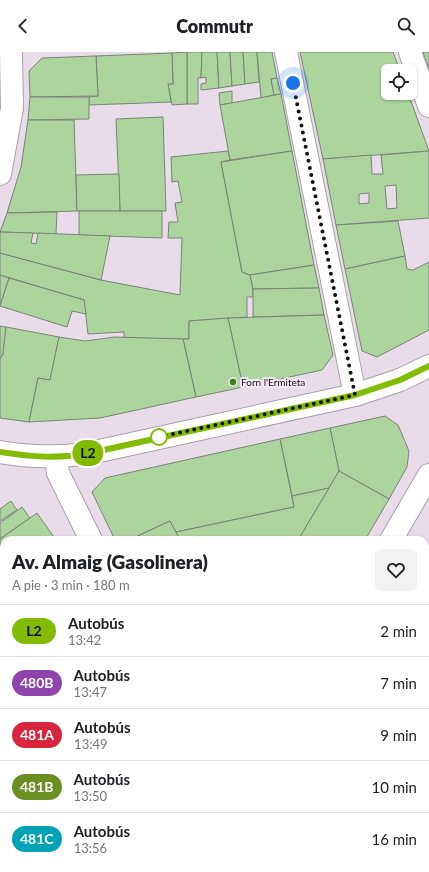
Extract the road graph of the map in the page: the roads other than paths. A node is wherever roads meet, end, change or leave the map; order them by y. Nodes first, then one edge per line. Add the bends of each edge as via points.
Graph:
1 (286, 52) edge
2 (410, 52) edge
3 (9, 54) edge
4 (429, 106) edge
5 (6, 112) edge
6 (0, 174) edge
7 (429, 366) edge
8 (355, 395) junction
9 (0, 452) edge
10 (56, 458) junction
11 (429, 475) edge
12 (88, 536) edge
13 (393, 536) edge

1 - 8 street
2 - 4 street
3 - 5 street
5 - 6 street
7 - 8 street via 400,380
8 - 10 street
9 - 10 street
10 - 12 street via 58,473
11 - 13 street

